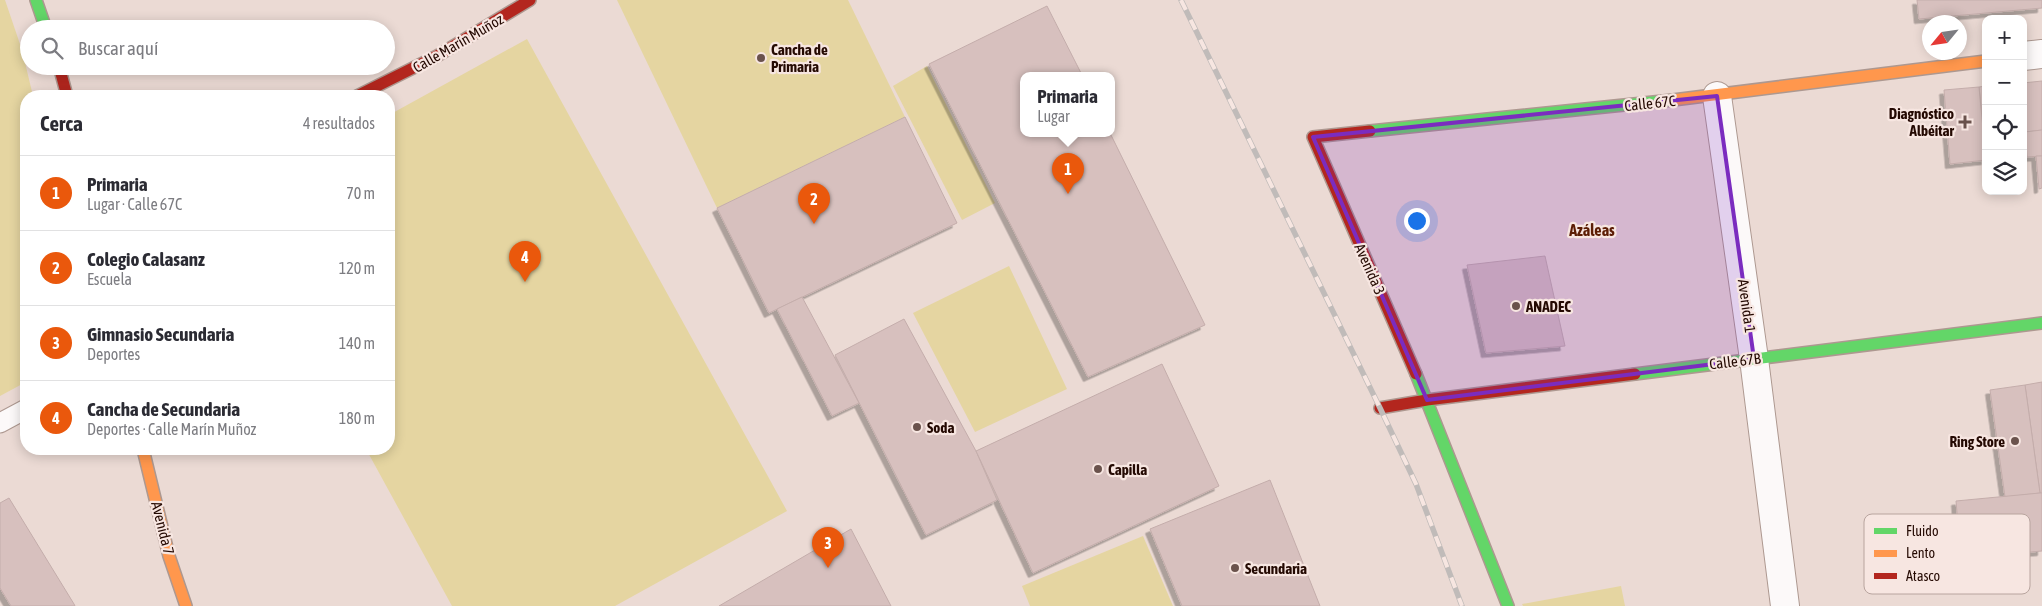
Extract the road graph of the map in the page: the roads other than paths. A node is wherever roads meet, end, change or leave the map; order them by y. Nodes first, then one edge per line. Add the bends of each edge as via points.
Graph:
1 (36, 0) edge
2 (530, 0) edge
3 (43, 20) edge
4 (2042, 54) edge
5 (2027, 56) edge
6 (1982, 62) edge
7 (61, 75) edge
8 (63, 75) edge
9 (75, 87) dead end
10 (65, 90) edge
11 (369, 90) edge
12 (1717, 96) junction
13 (1313, 137) joint
14 (2042, 324) edge
15 (1754, 359) junction
16 (1428, 400) junction
17 (1380, 408) dead end
18 (20, 412) edge
19 (0, 423) edge
20 (144, 455) edge
21 (186, 606) edge
22 (1508, 606) edge
23 (1785, 606) edge

1 - 3 street
2 - 11 street, Calle Marín Muñoz via 437,56
4 - 5 street
6 - 12 street, Calle 67C
7 - 10 street
8 - 9 street
12 - 13 street, Calle 67C
12 - 15 street, Avenida 1
13 - 16 street, Avenida 3
14 - 15 street, Calle 67B
15 - 16 street, Calle 67B
15 - 23 street, Avenida 1
16 - 17 street
16 - 22 street, Avenida 3
18 - 19 lane
20 - 21 street, Avenida 7 via 169,556

